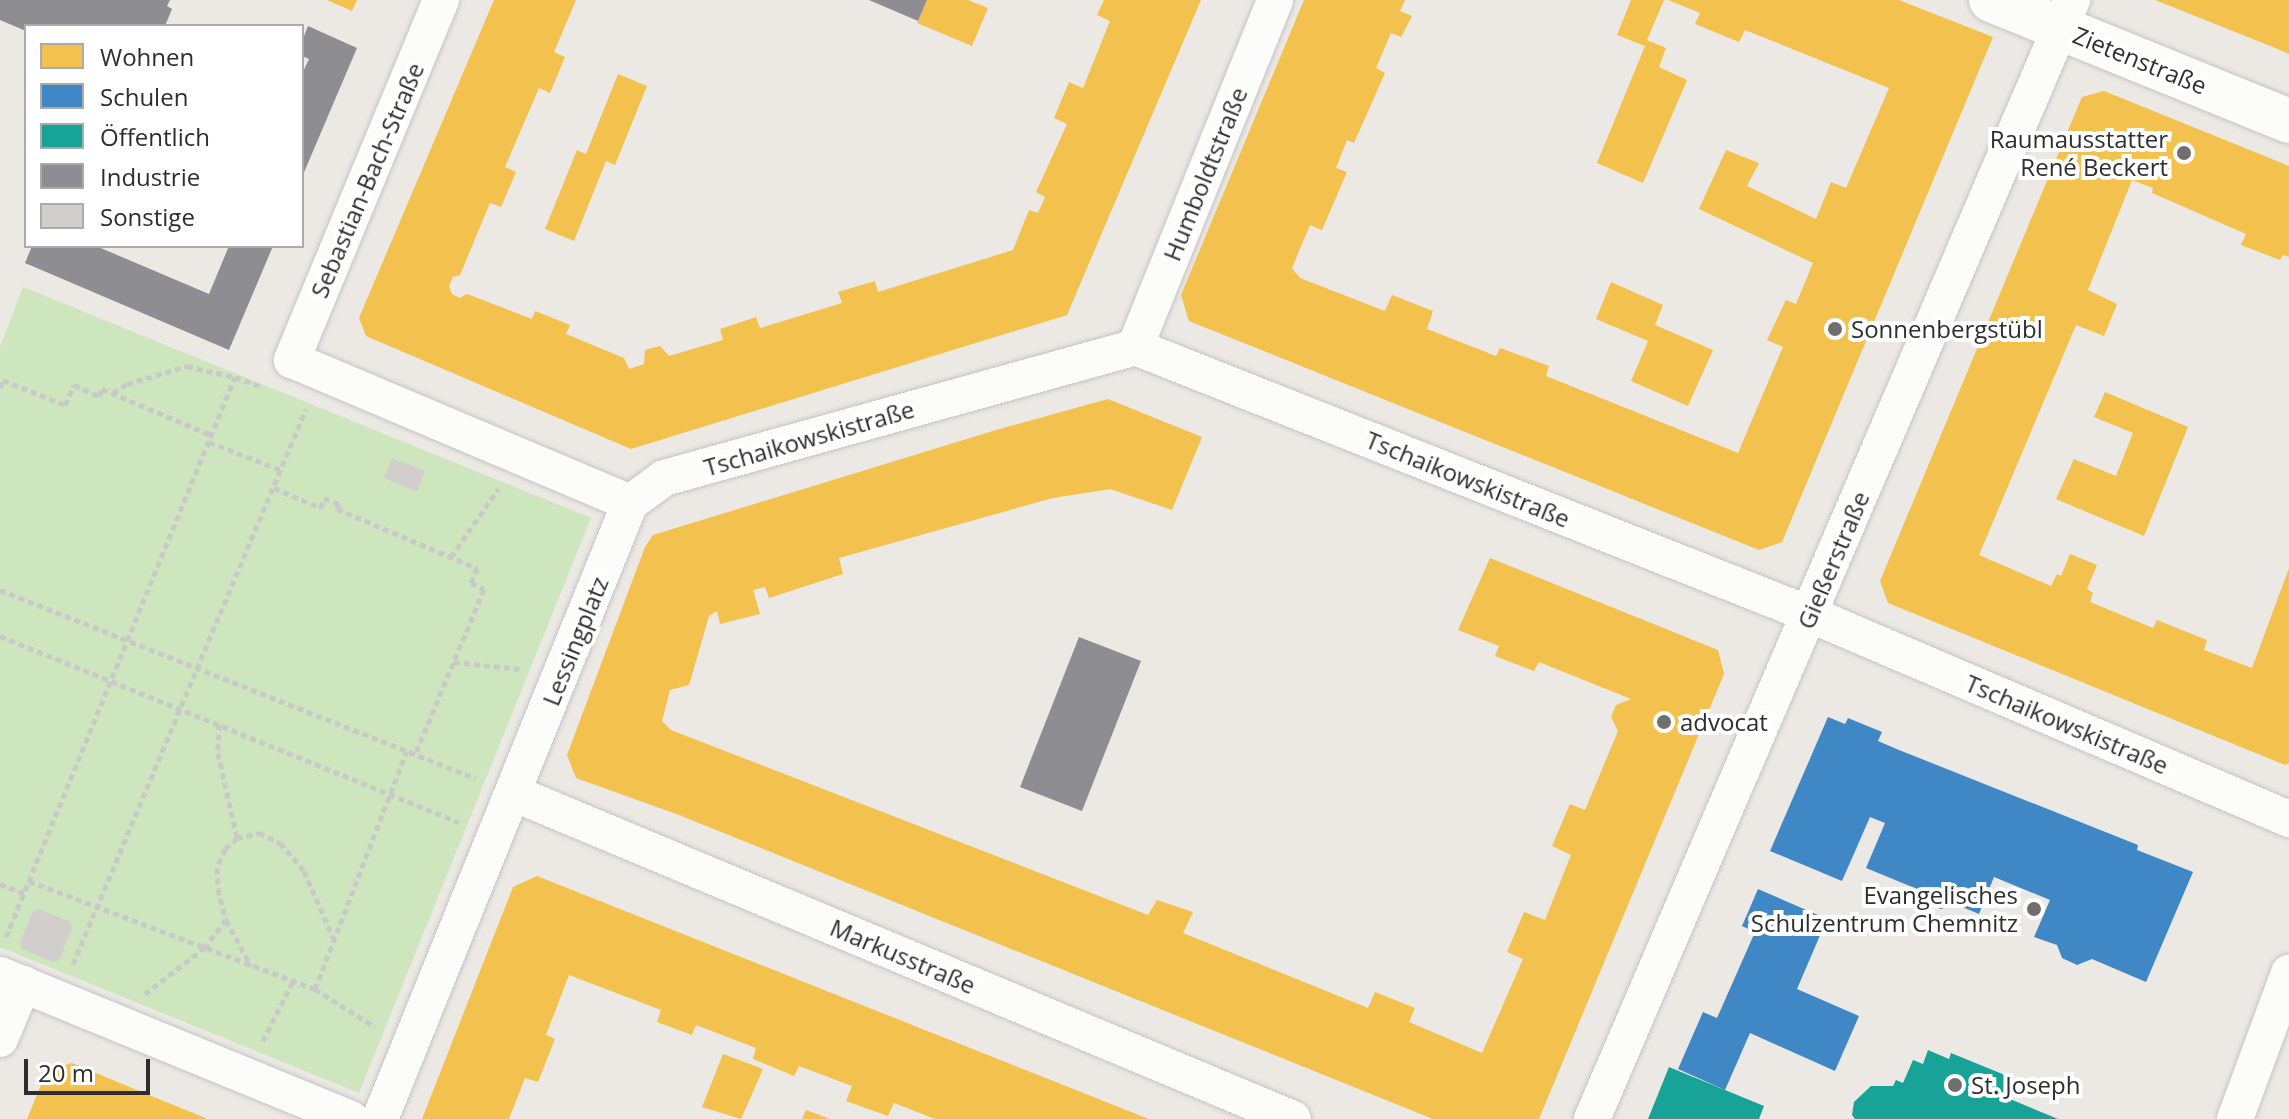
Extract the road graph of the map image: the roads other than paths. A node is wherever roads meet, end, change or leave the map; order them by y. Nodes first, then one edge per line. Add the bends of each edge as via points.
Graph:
1 (441, 0) edge
2 (1275, 0) edge
3 (1991, 0) edge
4 (2066, 14) edge
5 (2289, 121) edge
6 (1135, 347) junction
7 (630, 503) junction
8 (1809, 614) junction
9 (513, 793) junction
10 (2289, 819) edge
11 (2289, 973) edge
12 (11, 980) edge
13 (0, 1039) edge
14 (351, 1119) edge
15 (380, 1119) edge
16 (1293, 1119) edge
17 (1592, 1119) edge
18 (2235, 1119) edge

1 - 7 street, Sebastian-Bach-Straße via 292,360
2 - 6 street, Humboldtstraße
3 - 4 street, Zietenstraße
4 - 5 street, Zietenstraße
4 - 8 street, Gießerstraße
6 - 7 street, Tschaikowskistraße via 664,478
6 - 8 street, Tschaikowskistraße
7 - 9 street, Lessingplatz
8 - 10 street, Tschaikowskistraße
8 - 17 street, Gießerstraße
9 - 15 street, Lessingplatz
9 - 16 street, Markusstraße
11 - 18 street
12 - 13 street
12 - 14 street

